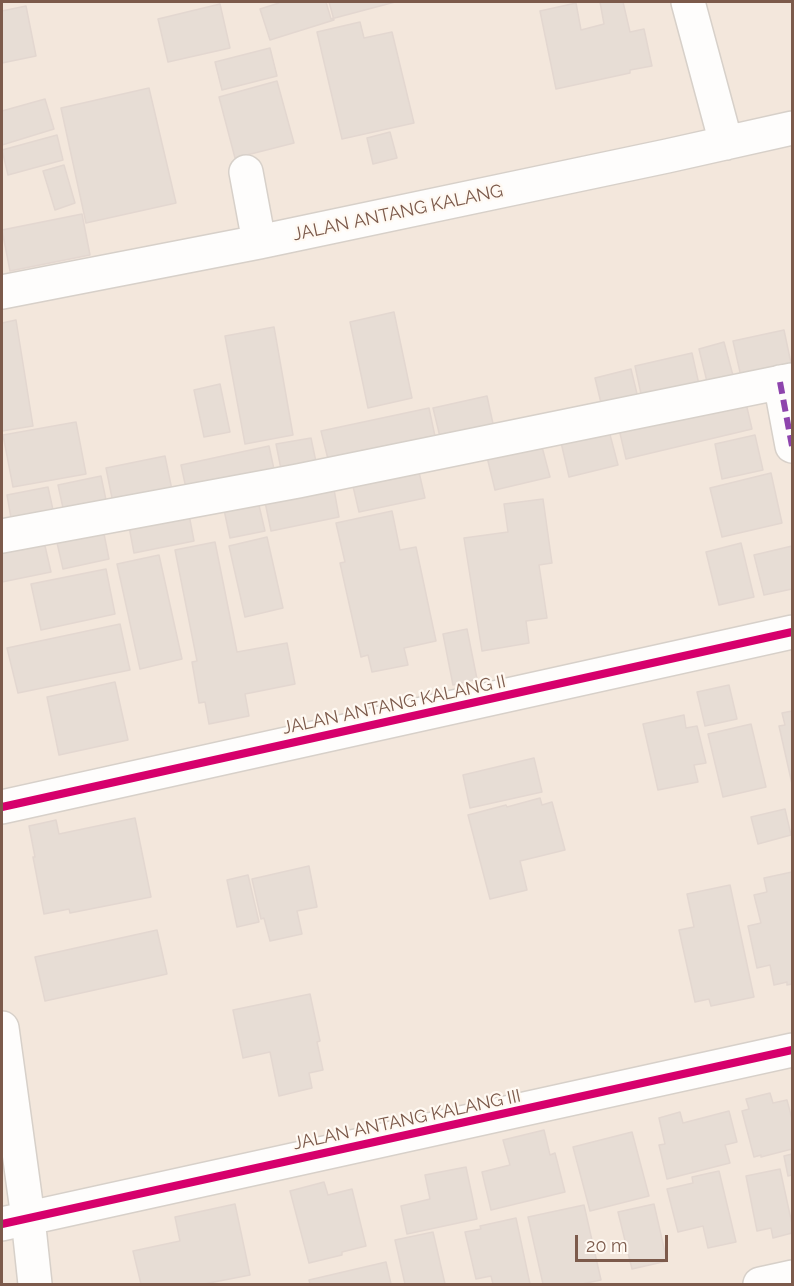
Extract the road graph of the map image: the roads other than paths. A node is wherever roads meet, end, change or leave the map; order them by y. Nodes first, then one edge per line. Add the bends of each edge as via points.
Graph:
1 (688, 2) edge
2 (792, 128) edge
3 (726, 143) junction
4 (246, 172) dead end
5 (259, 242) junction
6 (2, 292) edge
7 (786, 381) edge
8 (792, 446) edge
9 (2, 536) edge
10 (792, 632) edge
11 (2, 807) edge
12 (2, 1028) edge
13 (792, 1050) edge
14 (15, 1221) edge
15 (792, 1278) edge
16 (35, 1284) edge
17 (760, 1284) edge

1 - 3 street
2 - 3 street, JALAN ANTANG KALANG
3 - 5 street, JALAN ANTANG KALANG
4 - 5 street
5 - 6 street, JALAN ANTANG KALANG
7 - 8 street
7 - 9 street via 298,481
10 - 11 street, JALAN ANTANG KALANG II
12 - 14 street
13 - 14 street, JALAN ANTANG KALANG III
14 - 16 street
15 - 17 street

